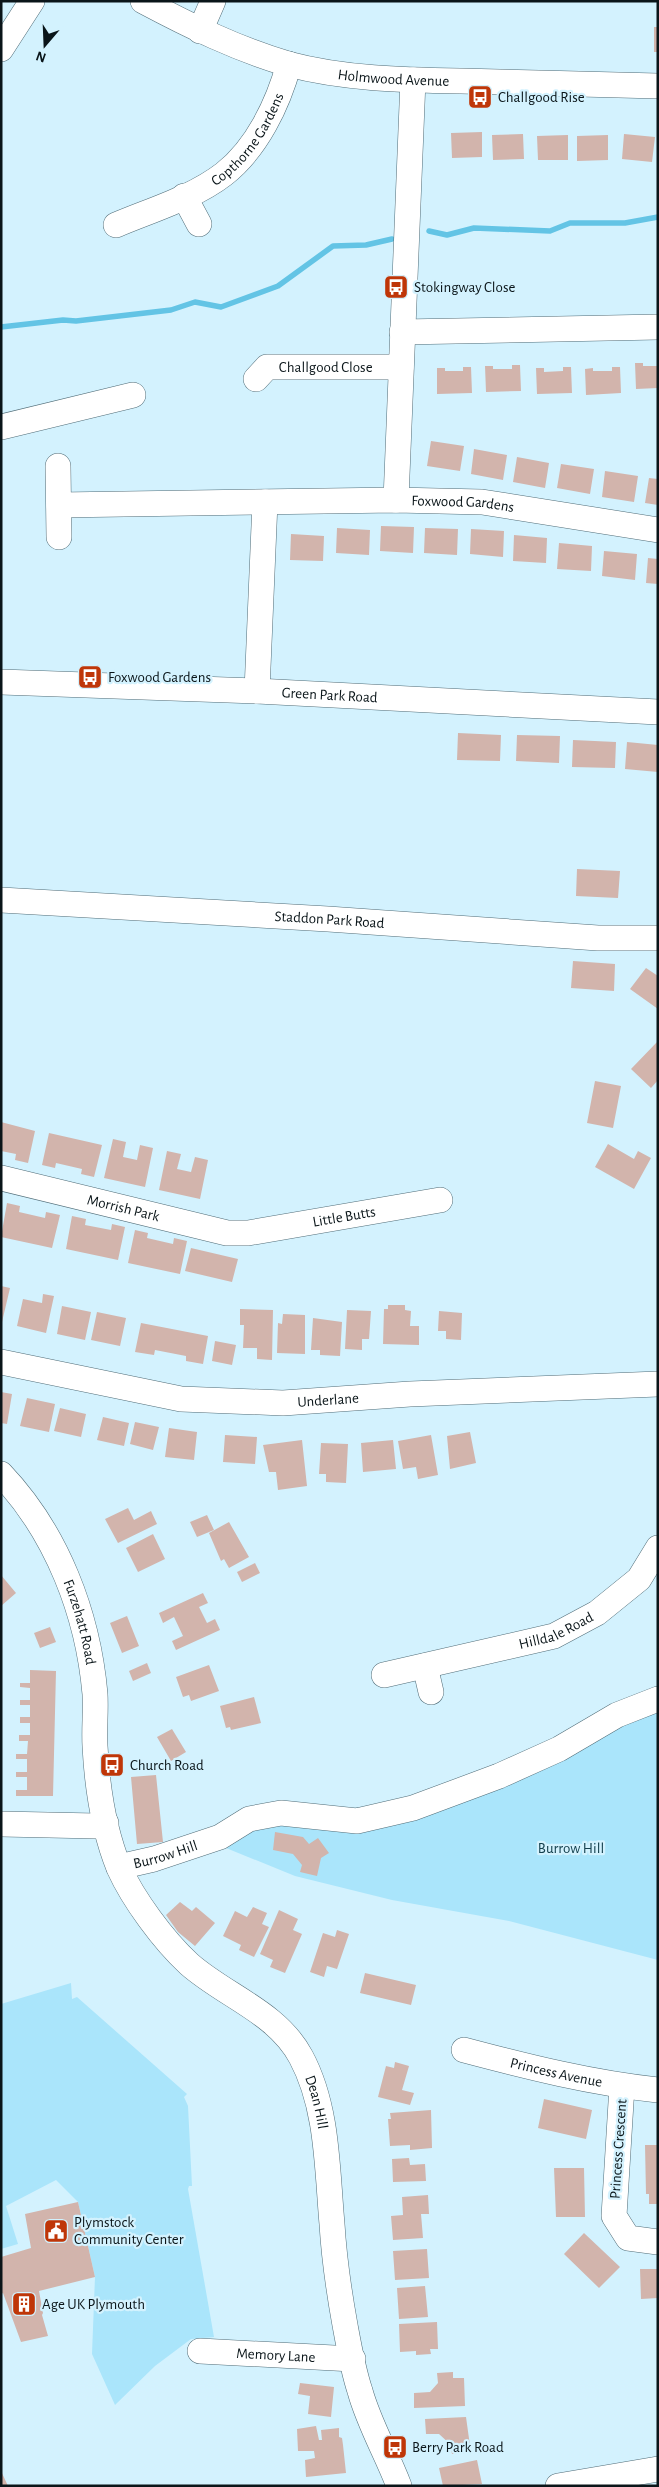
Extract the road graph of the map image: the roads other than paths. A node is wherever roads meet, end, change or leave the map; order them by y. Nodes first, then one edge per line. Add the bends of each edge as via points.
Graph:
1 (32, 1) edge
2 (143, 1) edge
3 (213, 1) edge
4 (200, 31) junction
5 (1, 49) edge
6 (290, 64) junction
7 (414, 80) junction
8 (658, 86) edge
9 (184, 196) junction
10 (199, 224) dead end
11 (116, 225) dead end
12 (658, 327) edge
13 (402, 332) junction
14 (401, 367) junction
15 (256, 379) dead end
16 (132, 395) dead end
17 (1, 427) edge
18 (58, 466) dead end
19 (396, 500) junction
20 (265, 502) junction
21 (59, 505) junction
22 (658, 530) edge
23 (59, 537) dead end
24 (1, 682) edge
25 (256, 691) junction
26 (658, 712) edge
27 (1, 900) edge
28 (658, 938) edge
29 (1, 1178) edge
30 (440, 1200) dead end
31 (248, 1233) joint
32 (1, 1362) edge
33 (658, 1384) edge
34 (1, 1474) edge
35 (658, 1548) edge
36 (425, 1666) junction
37 (384, 1675) dead end
38 (431, 1692) dead end
39 (658, 1699) edge
40 (100, 1790) joint
41 (106, 1823) junction
42 (1, 1824) edge
43 (119, 1868) junction
44 (479, 2048) dead end
45 (622, 2086) junction
46 (658, 2090) edge
47 (658, 2242) edge
48 (200, 2351) dead end
49 (353, 2359) junction
50 (658, 2469) edge
51 (399, 2486) edge
52 (558, 2486) edge

1 - 5 street
2 - 4 street, Holmwood Avenue
3 - 4 street
4 - 6 street, Holmwood Avenue
6 - 7 street, Holmwood Avenue via 342,74
6 - 9 street, Copthorne Gardens via 282,89 248,152 223,174
7 - 8 street, Holmwood Avenue
7 - 13 street
9 - 10 street
9 - 11 street, Copthorne Gardens
12 - 13 street
13 - 14 street
14 - 15 street, Challgood Close via 267,367
14 - 19 street
16 - 17 street
18 - 21 street
19 - 20 street, Foxwood Gardens
19 - 22 street, Foxwood Gardens via 482,502
20 - 21 street, Foxwood Gardens
20 - 25 street
21 - 23 street
24 - 25 street, Green Park Road
25 - 26 street, Green Park Road
27 - 28 street, Staddon Park Road via 598,938
29 - 31 street, Morrish Park via 226,1233
30 - 31 street, Little Butts
32 - 33 street, Underlane via 181,1399 282,1403
34 - 40 street, Furzehatt Road via 23,1497 51,1543 70,1582 84,1626 95,1695 95,1746
35 - 36 street, Hilldale Road via 639,1579 597,1613 554,1636
36 - 37 street, Hilldale Road
36 - 38 street
39 - 43 street, Burrow Hill via 617,1715 560,1749 414,1808 356,1821 281,1813 249,1819 220,1837
40 - 41 street, Dean Hill
41 - 42 street via 96,1826
41 - 43 street, Dean Hill
43 - 49 street, Dean Hill via 139,1906 189,1964 275,2024 300,2056 312,2084 326,2140 332,2228 345,2326
44 - 45 street, Princess Avenue via 542,2070
45 - 46 street, Princess Avenue
45 - 47 street, Princess Crescent via 614,2216 628,2238
48 - 49 street, Memory Lane
49 - 51 street, Dean Hill via 360,2393
50 - 52 street

